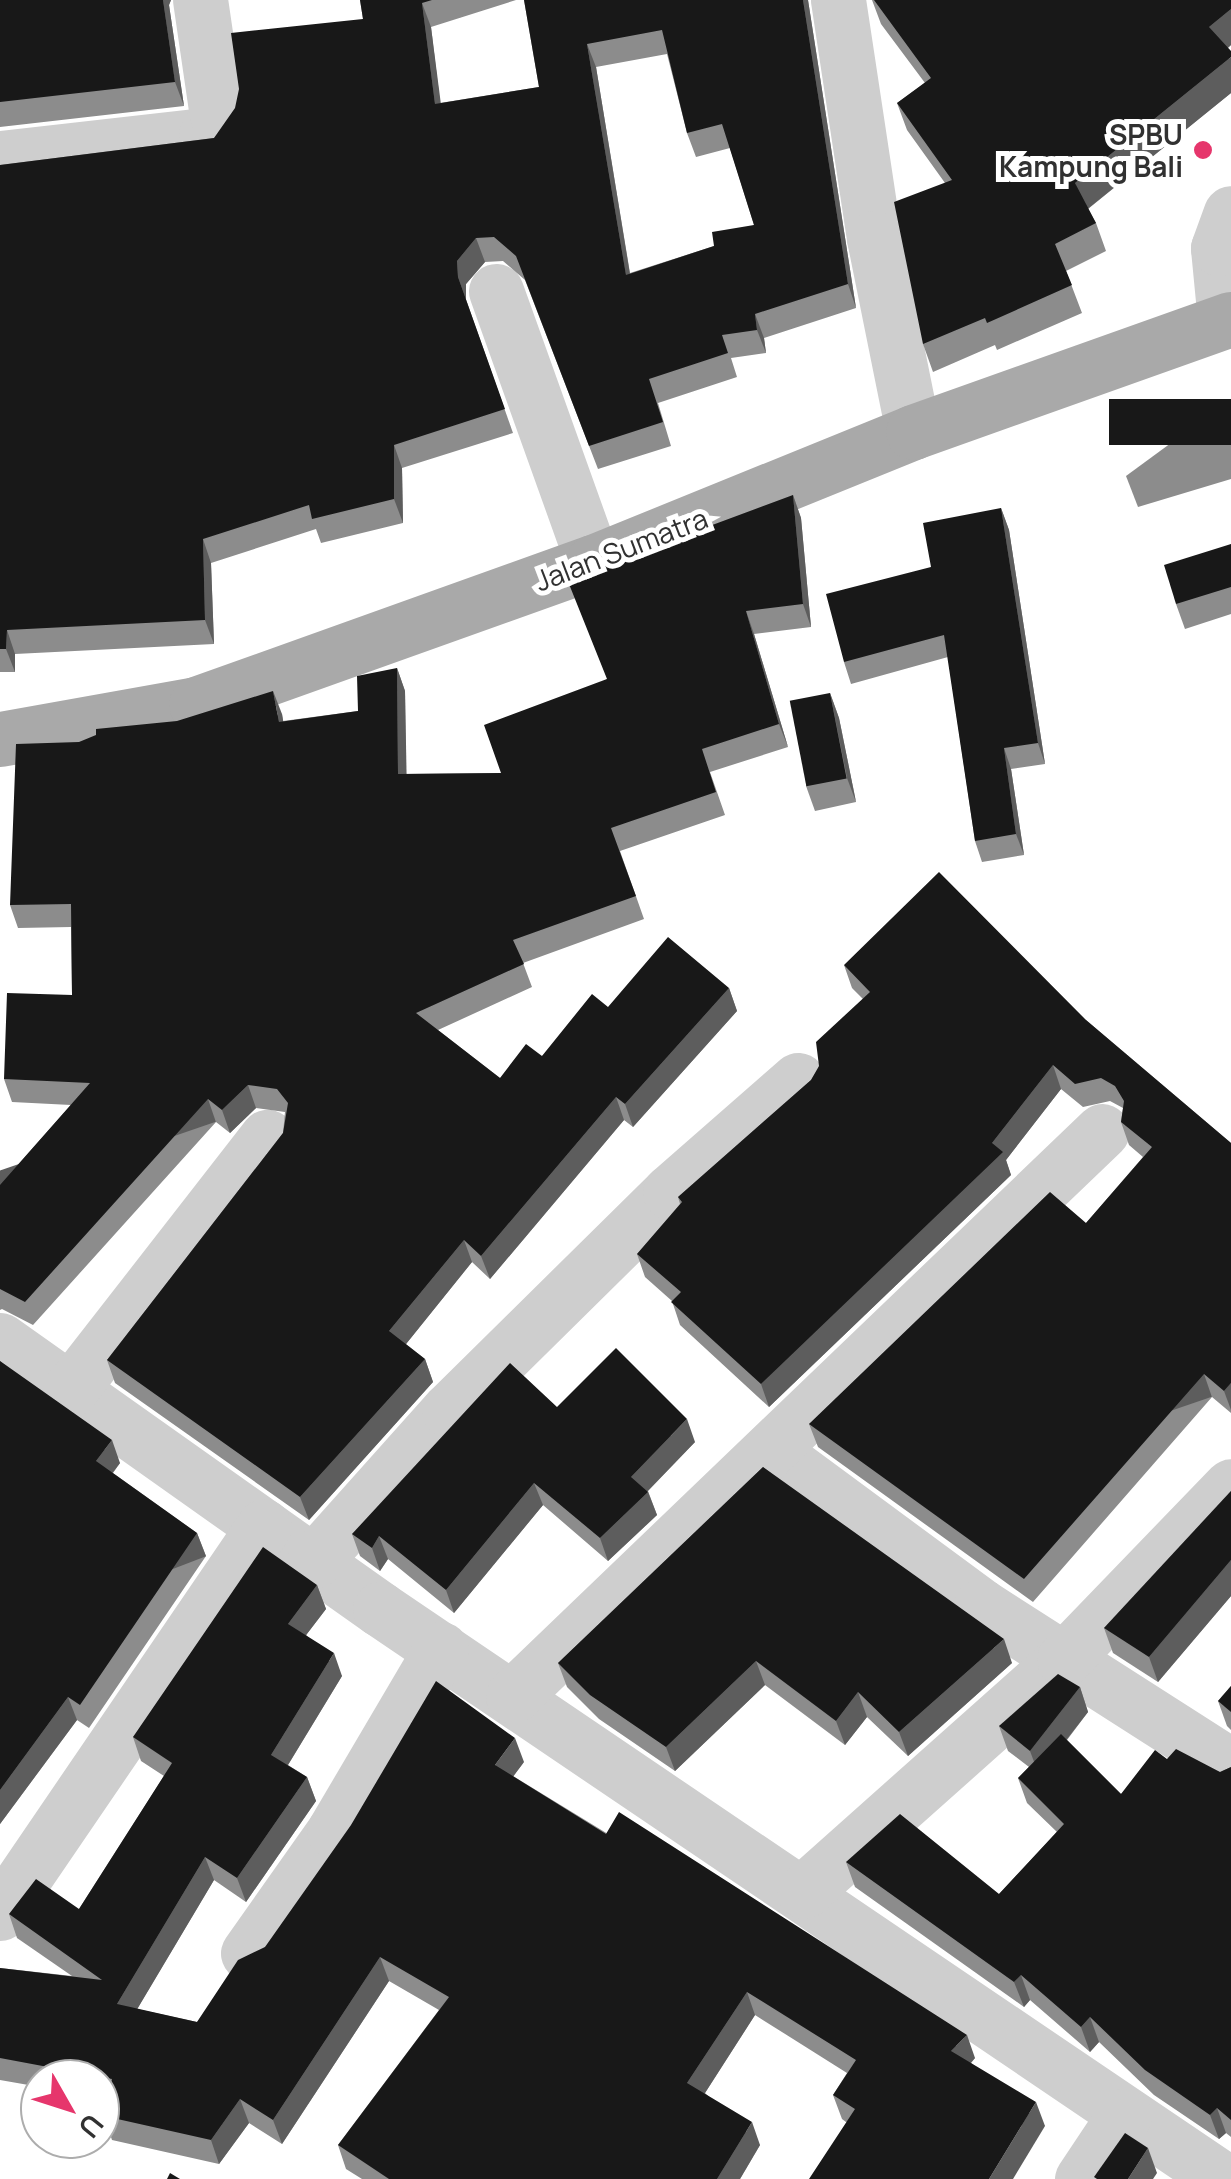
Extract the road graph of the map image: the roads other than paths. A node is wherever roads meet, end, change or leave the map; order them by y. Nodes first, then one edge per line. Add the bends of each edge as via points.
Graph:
1 (200, 0) edge
2 (838, 0) edge
3 (0, 158) edge
4 (1231, 213) edge
5 (496, 291) dead end
6 (1228, 320) edge
7 (913, 432) junction
8 (593, 562) junction
9 (0, 739) edge
10 (798, 1080) dead end
11 (1102, 1131) dead end
12 (266, 1137) dead end
13 (0, 1340) edge
14 (70, 1390) junction
15 (771, 1450) junction
16 (1231, 1486) edge
17 (264, 1526) junction
18 (314, 1561) junction
19 (441, 1650) junction
20 (1064, 1659) junction
21 (513, 1696) junction
22 (1231, 1766) edge
23 (804, 1891) junction
24 (0, 1913) edge
25 (248, 1953) edge
26 (1124, 2116) junction
27 (1082, 2179) edge
28 (1222, 2179) edge

1 - 3 street via 217,116 206,135
2 - 7 street via 874,238
4 - 6 street via 1218,248
5 - 8 street
6 - 7 main road, Jalan Sumatra
7 - 8 main road, Jalan Sumatra
8 - 9 main road, Jalan Sumatra via 196,704
10 - 18 street via 670,1192 449,1410
11 - 15 street
12 - 14 street
13 - 14 street
14 - 17 street
15 - 20 street
15 - 21 street
16 - 20 street
17 - 18 street
17 - 24 street
18 - 19 street
19 - 21 street
19 - 25 street via 334,1831
20 - 22 street
20 - 23 street
21 - 23 street
23 - 26 street
26 - 27 street
26 - 28 street

